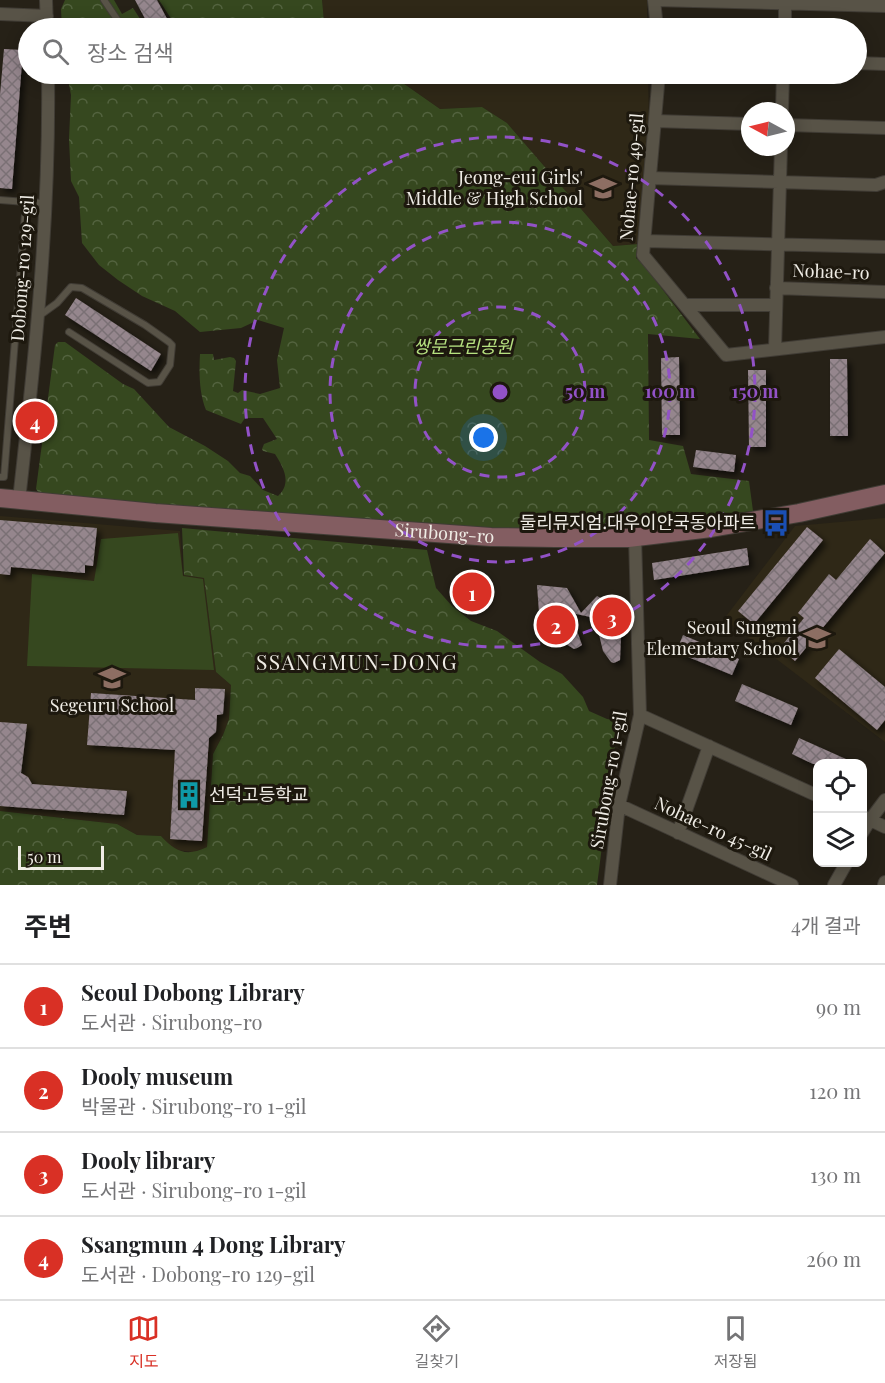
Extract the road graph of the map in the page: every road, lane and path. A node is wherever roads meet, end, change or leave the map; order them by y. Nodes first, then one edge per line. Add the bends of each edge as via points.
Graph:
1 (46, 0) edge
2 (104, 0) edge
3 (654, 0) edge
4 (785, 1) edge
5 (885, 6) edge
6 (0, 14) edge
7 (24, 18) edge
8 (47, 18) edge
9 (116, 18) edge
10 (656, 18) edge
11 (785, 18) edge
12 (867, 63) edge
13 (885, 64) edge
14 (48, 84) edge
15 (658, 84) edge
16 (783, 84) edge
17 (782, 102) edge
18 (655, 121) junction
19 (741, 124) edge
20 (795, 125) edge
21 (885, 128) edge
22 (781, 156) edge
23 (650, 178) junction
24 (780, 182) junction
25 (885, 182) edge
26 (0, 200) edge
27 (26, 202) junction
28 (47, 203) junction
29 (645, 241) junction
30 (777, 244) junction
31 (885, 247) edge
32 (776, 288) junction
33 (885, 292) edge
34 (685, 305) junction
35 (776, 305) junction
36 (39, 316) junction
37 (69, 332) dead end
38 (885, 337) edge
39 (775, 349) junction
40 (0, 477) edge
41 (885, 494) edge
42 (0, 498) edge
43 (19, 500) junction
44 (634, 537) junction
45 (640, 715) junction
46 (709, 746) junction
47 (813, 794) edge
48 (885, 800) edge
49 (619, 805) junction
50 (867, 817) edge
51 (867, 818) edge
52 (885, 827) edge
53 (678, 833) junction
54 (844, 867) edge
55 (610, 885) edge
56 (792, 885) edge
57 (834, 885) edge

1 - 8 street
2 - 9 lane
3 - 4 street
3 - 10 street
4 - 5 street
4 - 11 street
6 - 7 street
12 - 13 street
14 - 28 street, Dobong-ro 129-gil
15 - 18 street, Nohae-ro 49-gil
16 - 17 street
18 - 19 street
18 - 23 street, Nohae-ro 49-gil
20 - 21 street
22 - 24 street
23 - 24 street
23 - 29 street, Nohae-ro 49-gil
24 - 25 street
24 - 30 street
26 - 27 lane
27 - 28 lane
27 - 40 lane via 4,477
28 - 36 street, Dobong-ro 129-gil
29 - 30 street
29 - 34 street, Nohae-ro 49-gil via 643,255
30 - 31 street
30 - 32 street
32 - 33 street, Nohae-ro
32 - 35 street
34 - 35 street
34 - 39 street, Nohae-ro 49-gil via 726,355
35 - 39 street
36 - 37 lane via 71,287 82,288 169,342 170,365 159,382 148,383
36 - 43 street, Dobong-ro 129-gil
38 - 39 street, Nohae-ro 49-gil
41 - 44 street, Sirubong-ro via 799,513
42 - 43 street, Sirubong-ro
43 - 44 street, Sirubong-ro via 491,537
44 - 45 street, Sirubong-ro 1-gil
45 - 46 street
45 - 49 street, Sirubong-ro 1-gil
46 - 47 street
46 - 53 street
48 - 50 street
49 - 53 street, Nohae-ro 45-gil
49 - 55 street, Sirubong-ro 1-gil
51 - 52 street
53 - 56 street, Nohae-ro 45-gil
54 - 57 street

